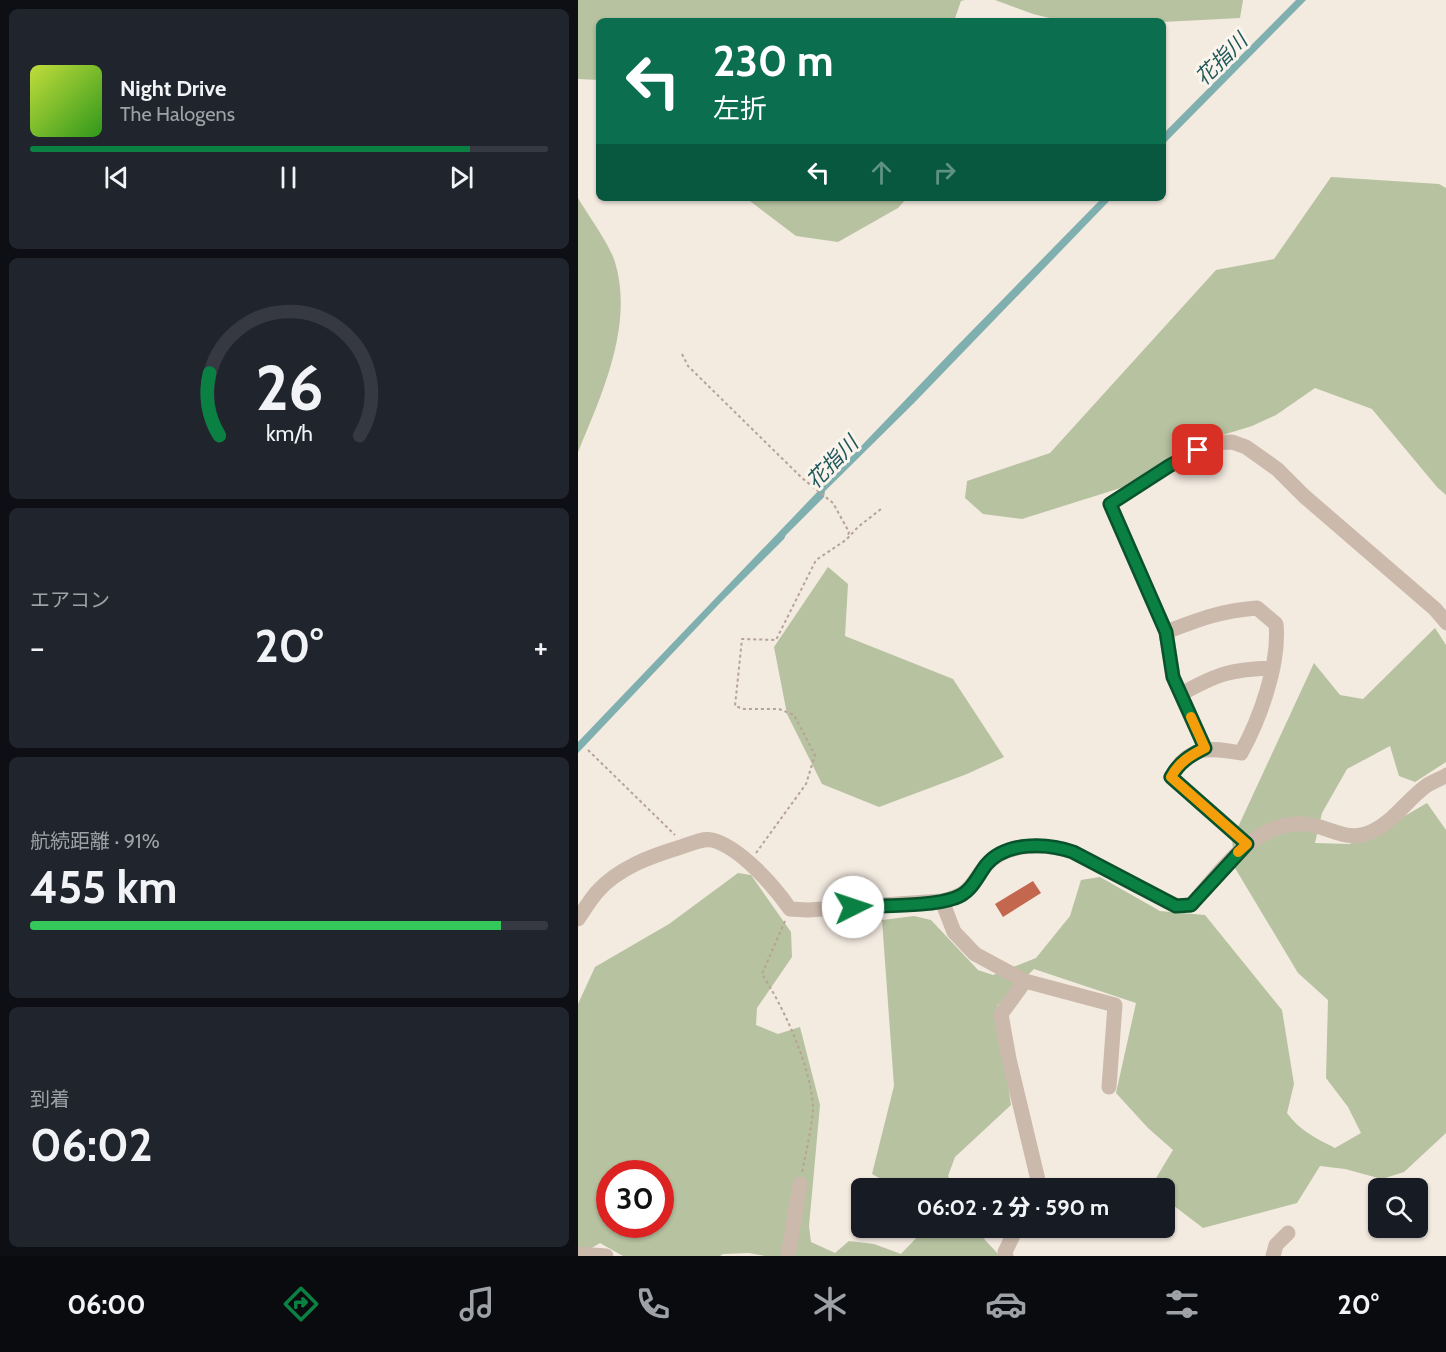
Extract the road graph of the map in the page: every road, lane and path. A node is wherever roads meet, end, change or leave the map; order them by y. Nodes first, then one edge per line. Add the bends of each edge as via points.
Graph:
1 (682, 354) dead end
2 (881, 509) dead end
3 (846, 540) junction
4 (1446, 623) edge
5 (1166, 632) junction
6 (1273, 668) junction
7 (1181, 694) junction
8 (1205, 748) junction
9 (588, 750) dead end
10 (1446, 775) edge
11 (1247, 844) junction
12 (686, 845) junction
13 (747, 862) junction
14 (942, 901) junction
15 (790, 909) junction
16 (578, 919) edge
17 (1025, 981) junction
18 (1109, 1087) dead end
19 (1038, 1178) edge
20 (800, 1184) joint
21 (1288, 1233) dead end
22 (1012, 1238) edge
23 (578, 1254) edge
24 (606, 1256) edge
25 (788, 1256) edge
26 (1006, 1256) edge
27 (1273, 1256) edge

1 - 3 path via 688,366 802,478 833,503 849,532
2 - 3 path
3 - 13 path via 816,560 776,640 742,639 736,706 794,715 815,755 806,784
4 - 5 street via 1277,469 1246,447 1212,442 1110,504
5 - 6 street via 1205,616 1257,608 1276,624 1278,641
5 - 7 street via 1171,669
6 - 7 street via 1241,669 1210,678
6 - 8 street via 1241,753
7 - 8 street
8 - 11 street via 1188,756 1171,777
9 - 12 path
10 - 11 street via 1427,785 1373,831 1339,835 1314,825 1295,824 1272,829
11 - 14 street via 1191,905 1176,906 1073,852 1040,846 998,855 972,887 958,897
12 - 13 street via 712,840
12 - 16 street via 654,855 619,873 597,892
13 - 15 street via 775,887
14 - 15 street
14 - 17 street via 954,932 975,954
15 - 20 path via 762,974 800,1049 813,1105
17 - 18 street via 1115,1005
17 - 19 street via 1001,1014
20 - 25 street
21 - 27 street via 1276,1245
22 - 26 street
23 - 24 street

